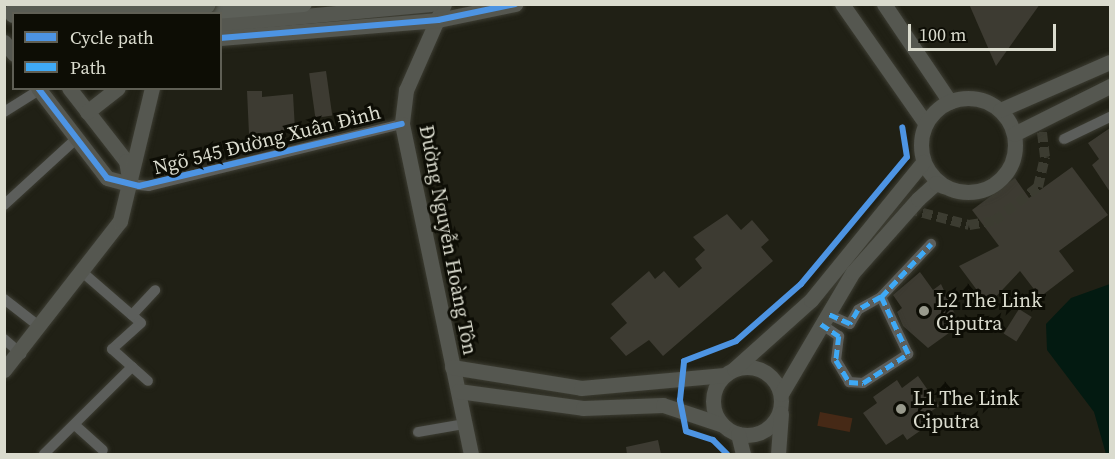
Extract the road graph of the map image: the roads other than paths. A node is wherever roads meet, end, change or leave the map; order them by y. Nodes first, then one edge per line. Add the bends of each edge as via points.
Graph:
1 (82, 4) edge
2 (93, 4) edge
3 (206, 4) edge
4 (304, 4) edge
5 (430, 4) edge
6 (444, 4) edge
7 (515, 4) edge
8 (842, 4) edge
9 (884, 4) edge
10 (14, 12) edge
11 (20, 12) edge
12 (33, 12) edge
13 (200, 12) edge
14 (438, 20) junction
15 (222, 24) edge
16 (222, 38) edge
17 (1110, 62) edge
18 (1110, 86) edge
19 (37, 90) edge
20 (40, 90) edge
21 (115, 90) edge
22 (152, 90) edge
23 (76, 91) edge
24 (950, 102) junction
25 (1000, 110) junction
26 (4, 112) edge
27 (87, 112) junction
28 (1110, 117) edge
29 (402, 124) junction
30 (926, 124) junction
31 (1014, 134) junction
32 (76, 139) junction
33 (1064, 139) dead end
34 (923, 162) junction
35 (130, 184) junction
36 (943, 186) junction
37 (4, 205) edge
38 (931, 244) dead end
39 (81, 270) junction
40 (155, 290) dead end
41 (881, 297) junction
42 (4, 299) edge
43 (132, 315) junction
44 (824, 319) junction
45 (40, 327) junction
46 (4, 339) edge
47 (21, 354) junction
48 (132, 367) junction
49 (452, 367) junction
50 (4, 370) edge
51 (729, 372) junction
52 (148, 381) dead end
53 (458, 391) junction
54 (781, 402) junction
55 (464, 424) junction
56 (76, 426) junction
57 (723, 426) junction
58 (418, 432) dead end
59 (738, 434) junction
60 (103, 450) dead end
61 (44, 454) edge
62 (471, 454) edge
63 (743, 454) edge
64 (778, 454) edge

1 - 10 main road
2 - 11 highway, bridge
3 - 12 highway, bridge
4 - 13 main road
5 - 15 street
6 - 14 street, Đường Nguyễn Hoàng Tôn
7 - 14 street
8 - 30 street
9 - 24 street
14 - 16 street
14 - 29 street, Đường Nguyễn Hoàng Tôn via 406,90
17 - 25 street
18 - 31 street
19 - 26 street
20 - 32 street, Ngõ 545 Đường Xuân Đỉnh
21 - 27 street
22 - 35 street
23 - 27 street
24 - 25 street via 981,100
24 - 30 street
25 - 31 street
27 - 35 street via 126,160
28 - 33 street
29 - 35 street, Ngõ 545 Đường Xuân Đỉnh via 149,186
29 - 49 street, Đường Nguyễn Hoàng Tôn
30 - 34 street
31 - 36 street via 1012,162 996,184 969,193
32 - 35 street, Ngõ 545 Đường Xuân Đỉnh via 107,178
32 - 37 street
34 - 36 street
34 - 51 street via 811,300
35 - 39 street via 120,221
36 - 44 street via 936,183 908,208 853,272
38 - 41 street
39 - 43 street
39 - 45 street
40 - 43 street
41 - 44 street via 858,310 850,324
41 - 44 street via 908,354 864,383 849,382 836,360 839,336
42 - 45 street
43 - 48 street via 141,323 112,349
44 - 54 street
45 - 47 street
46 - 47 street
47 - 50 street
48 - 52 street
48 - 56 street
49 - 51 street via 581,388
49 - 53 street, Đường Nguyễn Hoàng Tôn
51 - 54 street via 763,370
51 - 57 street via 713,396
53 - 55 street, Đường Nguyễn Hoàng Tôn
53 - 57 street via 583,408 663,405
54 - 59 street via 765,431
54 - 64 street
55 - 58 street
55 - 62 street, Đường Nguyễn Hoàng Tôn
56 - 60 street
56 - 61 street
57 - 59 street
59 - 63 street

